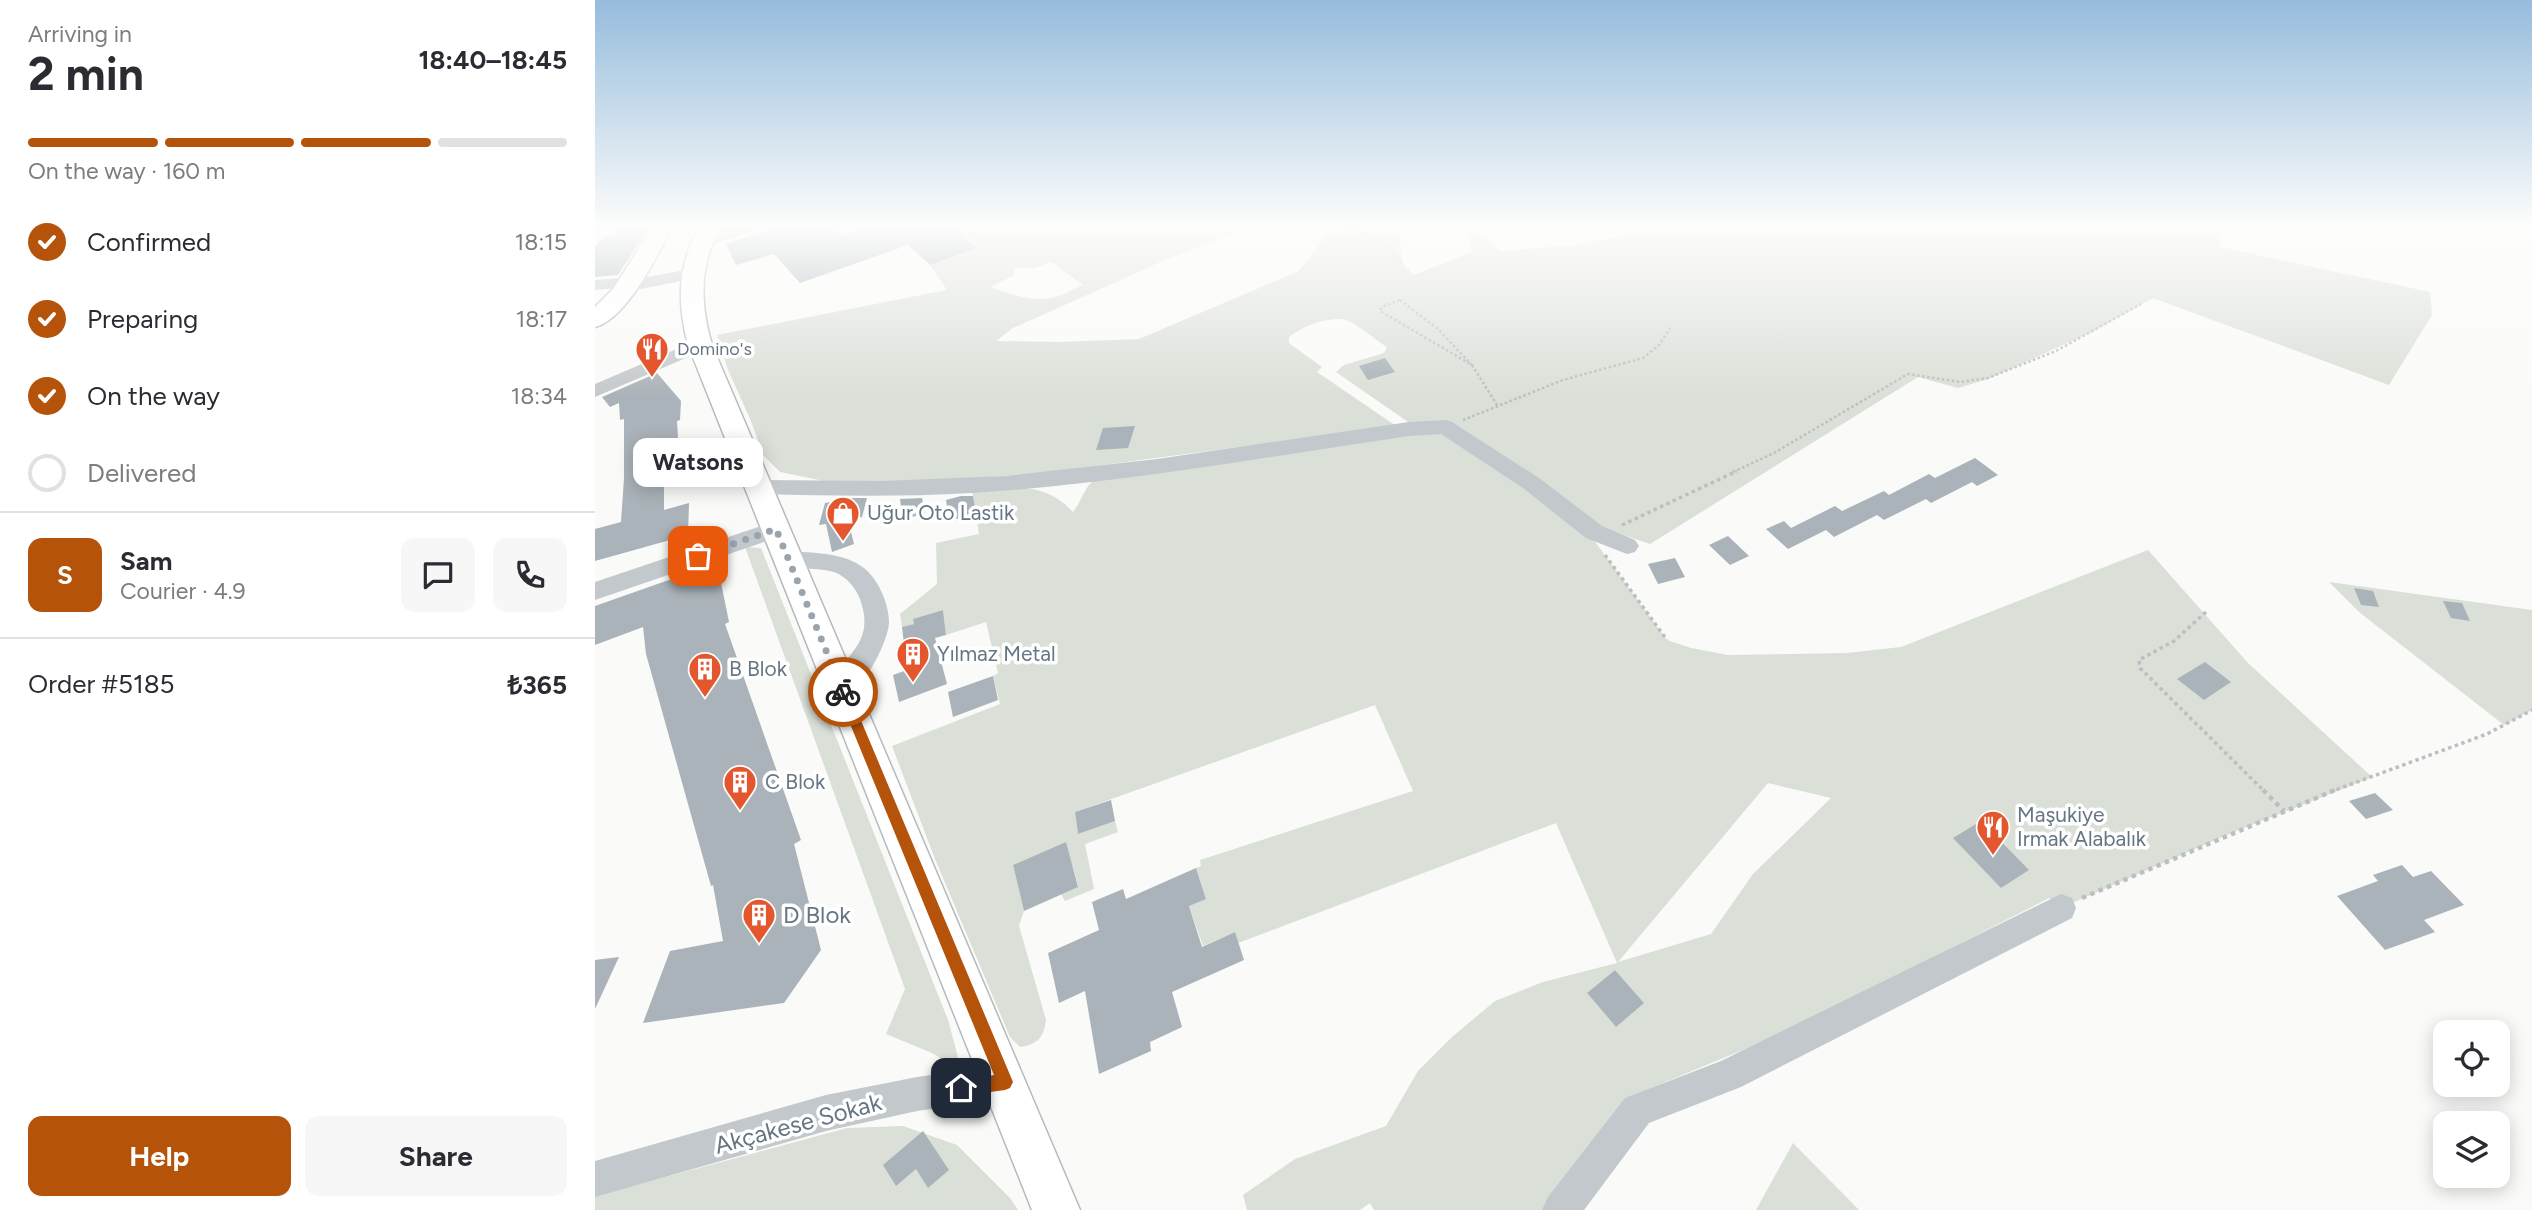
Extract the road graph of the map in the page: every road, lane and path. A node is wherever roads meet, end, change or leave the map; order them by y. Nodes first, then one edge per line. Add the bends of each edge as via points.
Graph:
1 (631, 283) edge
2 (696, 283) edge
3 (595, 285) edge
4 (628, 285) junction
5 (2141, 304) dead end
6 (595, 320) edge
7 (1669, 328) dead end
8 (700, 345) junction
9 (1472, 365) junction
10 (595, 391) edge
11 (1497, 405) junction
12 (1487, 409) dead end
13 (760, 487) junction
14 (1602, 535) junction
15 (782, 544) junction
16 (1627, 545) dead end
17 (595, 591) edge
18 (2206, 612) dead end
19 (1667, 640) dead end
20 (841, 685) junction
21 (2532, 710) edge
22 (2284, 811) junction
23 (2061, 908) joint
24 (1005, 1082) junction
25 (595, 1179) edge
26 (1056, 1210) edge
27 (1561, 1210) edge

1 - 4 street
2 - 8 main road via 691,316
3 - 4 street
4 - 6 main road
5 - 14 path via 2092,332 1988,379 1963,383 1908,374 1774,453
7 - 11 path via 1659,345 1643,358 1563,380
8 - 10 street
8 - 13 main road
9 - 9 path via 1409,305 1401,300 1382,307 1380,312
9 - 11 path
11 - 12 path
13 - 14 street via 1003,483 1445,427
13 - 15 main road
14 - 16 street
14 - 19 path via 1605,556
15 - 17 street
15 - 20 main road
15 - 20 street via 851,570 864,582 877,609 872,649
18 - 22 path via 2174,641 2139,660 2140,668
20 - 24 main road
21 - 22 path via 2487,734
22 - 23 path
23 - 27 street via 1729,1076 1637,1110
24 - 25 street, Akçakese Sokak via 917,1094 826,1114
24 - 26 main road

